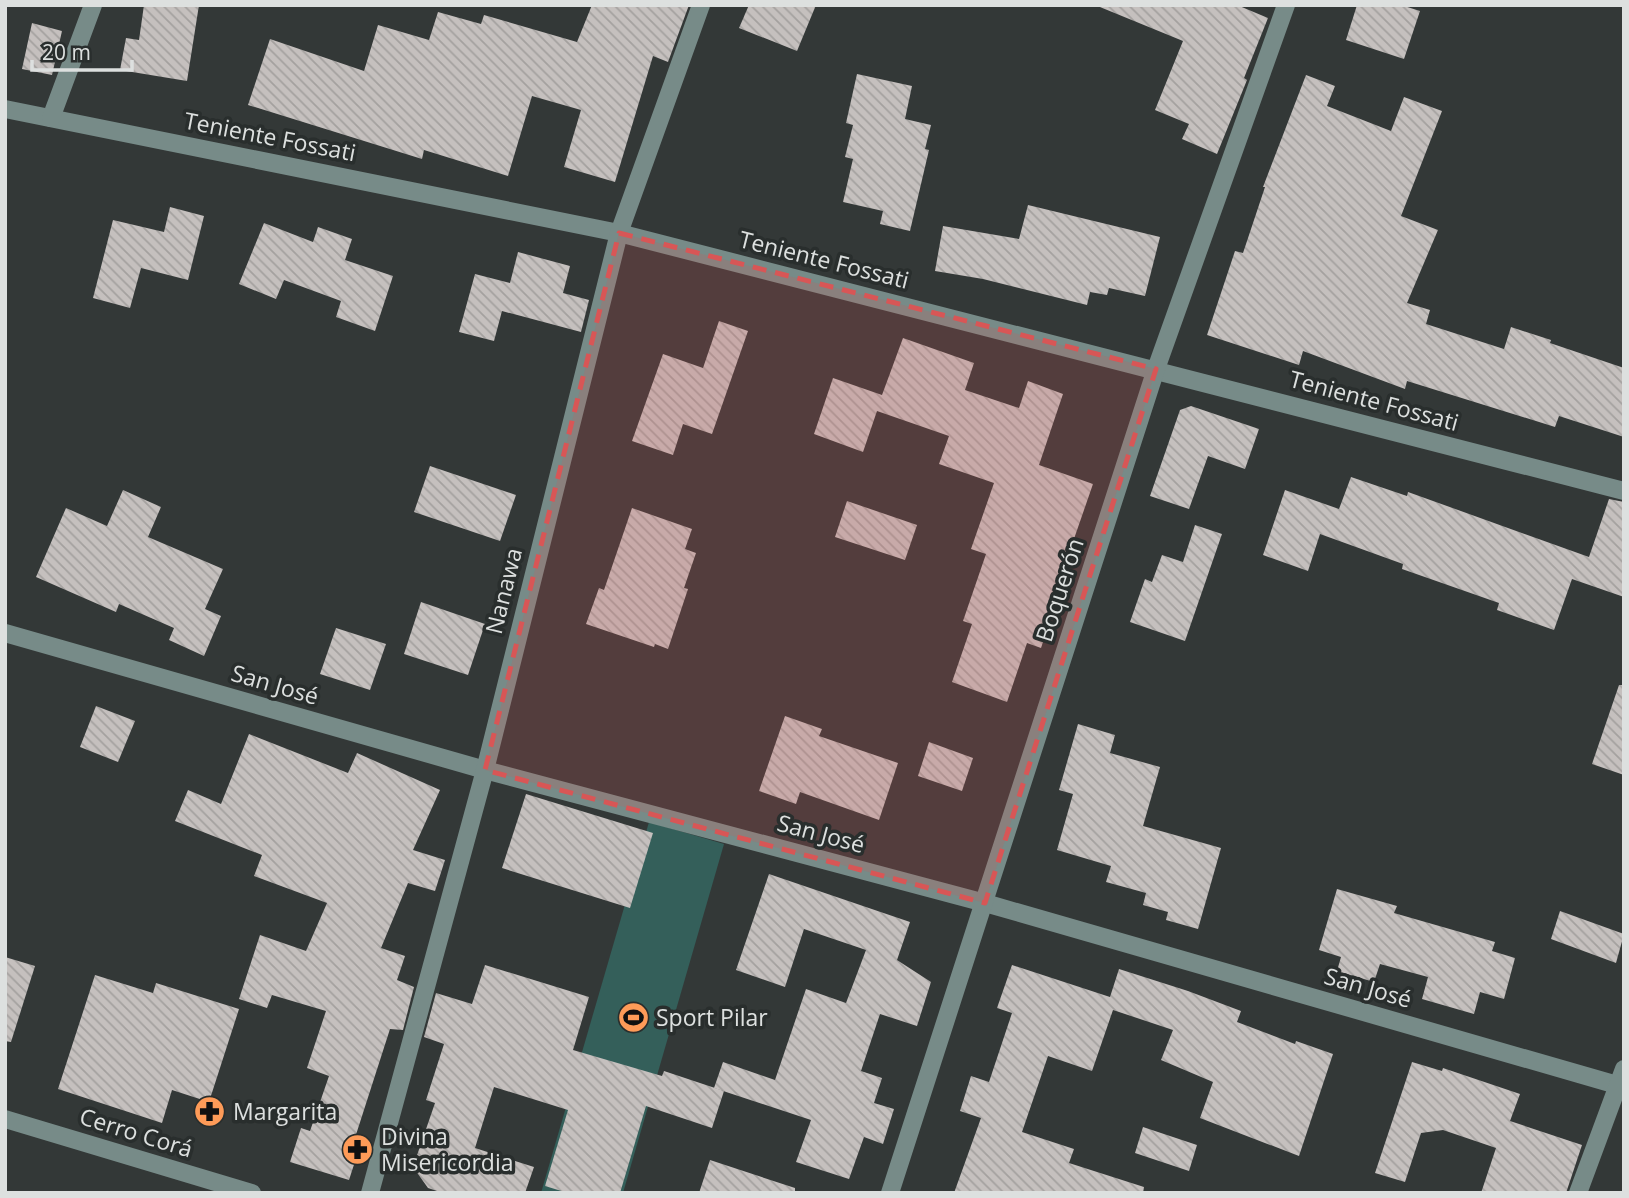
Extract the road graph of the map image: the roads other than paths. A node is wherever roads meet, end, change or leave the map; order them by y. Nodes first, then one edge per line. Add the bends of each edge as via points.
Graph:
1 (93, 5) edge
2 (701, 5) edge
3 (1286, 5) edge
4 (5, 109) edge
5 (51, 118) junction
6 (619, 233) junction
7 (1156, 369) junction
8 (1624, 491) edge
9 (5, 633) edge
10 (485, 770) junction
11 (985, 904) junction
12 (1622, 1080) edge
13 (5, 1119) edge
14 (252, 1193) edge
15 (370, 1193) edge
16 (890, 1193) edge
17 (1578, 1193) edge

1 - 5 street
2 - 6 street, Nanawa
3 - 7 street, Boquerón
4 - 5 street, Teniente Fossati
5 - 6 street, Teniente Fossati
6 - 7 street, Teniente Fossati
6 - 10 street, Nanawa
7 - 8 street, Teniente Fossati
7 - 11 street, Boquerón
9 - 10 street, San José
10 - 11 street, San José
10 - 15 street, Nanawa
11 - 12 street, San José
11 - 16 street, Boquerón
12 - 17 street
13 - 14 street, Cerro Corá

